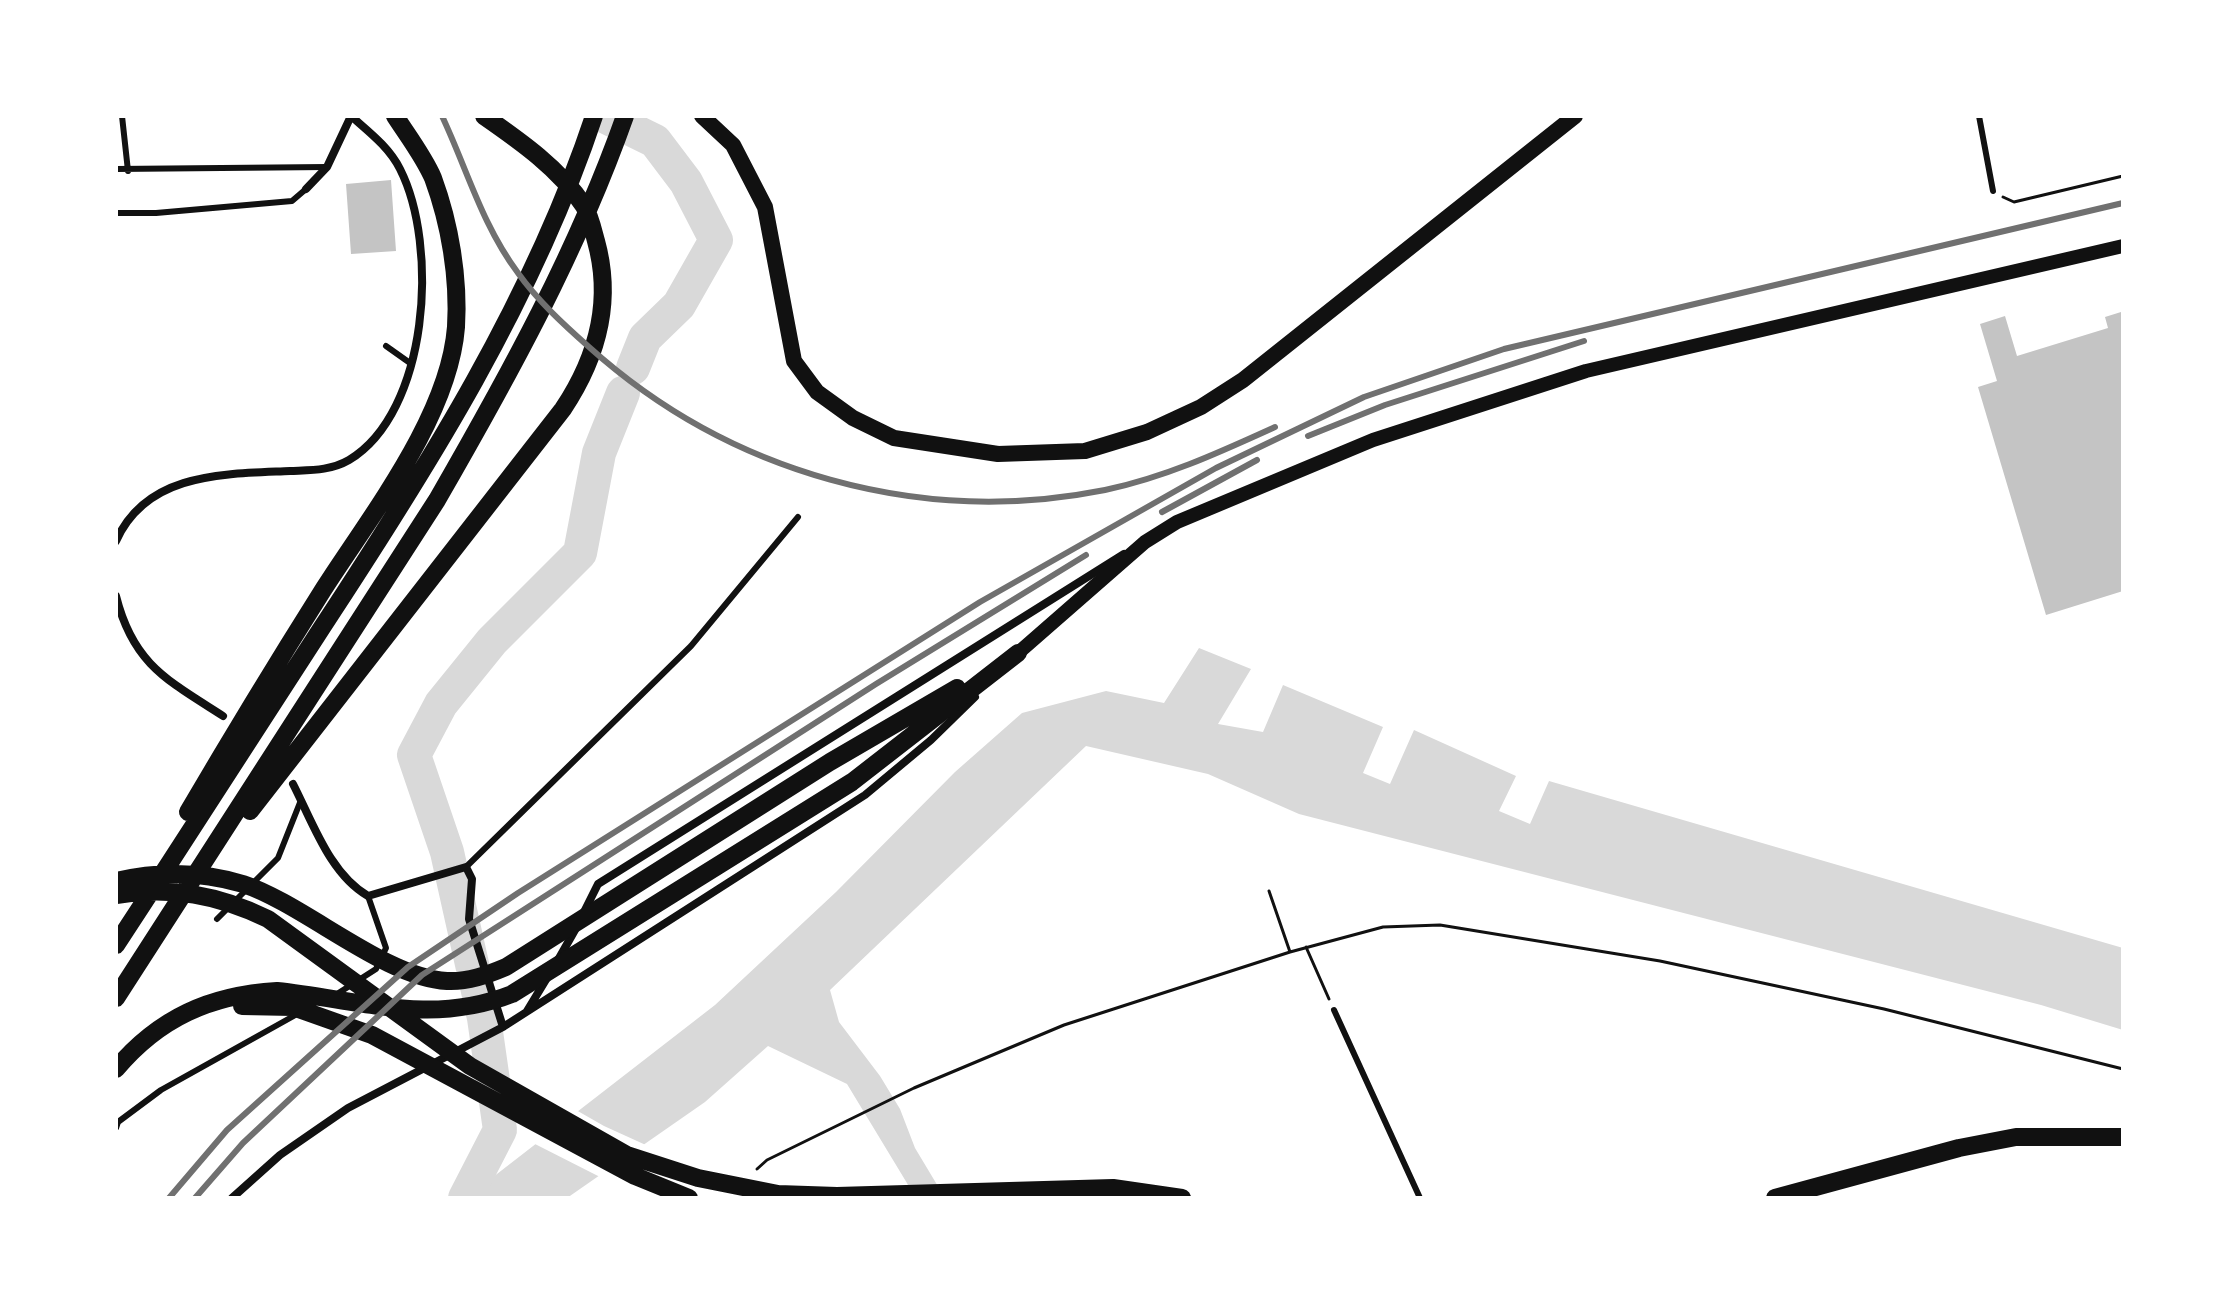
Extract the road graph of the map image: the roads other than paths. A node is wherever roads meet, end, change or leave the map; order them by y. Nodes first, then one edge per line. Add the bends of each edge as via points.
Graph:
1 (122, 116) edge
2 (351, 116) edge
3 (395, 116) edge
4 (484, 116) edge
5 (594, 116) edge
6 (625, 116) edge
7 (702, 116) edge
8 (1575, 116) edge
9 (1979, 116) edge
10 (327, 167) junction
11 (116, 169) edge
12 (128, 171) junction
13 (306, 189) joint
14 (1993, 191) road end
15 (116, 213) edge
16 (2123, 246) edge
17 (386, 346) dead end
18 (410, 363) junction
19 (798, 517) dead end
20 (116, 541) edge
21 (1145, 542) junction
22 (116, 596) edge
23 (1018, 653) junction
24 (223, 716) dead end
25 (293, 784) dead end
26 (301, 800) junction
27 (466, 867) junction
28 (117, 888) edge
29 (368, 896) junction
30 (174, 908) junction
31 (134, 917) junction
32 (217, 919) dead end
33 (573, 933) junction
34 (116, 945) edge
35 (600, 964) junction
36 (116, 998) edge
37 (1334, 1010) road end
38 (526, 1013) junction
39 (502, 1028) junction
40 (117, 1067) edge
41 (116, 1128) edge
42 (2123, 1137) edge
43 (232, 1198) edge
44 (689, 1198) edge
45 (1182, 1198) edge
46 (1420, 1198) edge
47 (1775, 1198) edge

1 - 12 lane
2 - 10 street
2 - 18 street via 400,169 412,203 423,254 420,337
3 - 31 main road via 432,176 449,235 456,329 441,388 412,449 248,710
4 - 30 main road via 536,154 585,207 602,263 603,301 593,355 578,386
5 - 31 main road via 541,249 411,492
6 - 30 main road via 561,275 483,420
7 - 8 main road via 733,145 765,207 794,361 817,392 894,438 998,454 1085,451 1147,432 1201,407 1243,380
9 - 14 lane
10 - 12 lane
10 - 13 street
11 - 12 lane
13 - 15 lane via 292,201
16 - 21 street via 1586,371 1373,440 1177,522
17 - 18 lane
18 - 20 street via 395,405 366,447 347,461 325,470 190,480 145,501 125,520
19 - 27 lane via 691,646
21 - 23 street
21 - 33 street via 598,884
22 - 24 street via 139,654 161,678
23 - 28 main road via 830,762 506,967 479,978 445,981 379,957 245,885 208,875 170,872
23 - 35 street via 931,740 865,795
23 - 40 main road via 852,782 549,972 487,1004 412,1011 303,994 252,993 191,1008 143,1039
25 - 26 street
26 - 29 street via 342,875
26 - 32 lane via 278,858
27 - 29 street
27 - 39 street via 472,879 469,919
28 - 45 main road via 207,895 268,919 470,1066 627,1155 698,1178 778,1194 1113,1188
29 - 41 lane via 386,948 376,969 356,985 161,1090
30 - 36 main road
31 - 34 main road
33 - 35 street via 569,951 574,959
33 - 38 street
35 - 38 street
37 - 46 lane
38 - 39 street
39 - 43 street via 348,1108 280,1155
40 - 44 main road via 157,1038 231,1008 277,1005 320,1014 372,1035 635,1176
42 - 47 main road via 2016,1137

